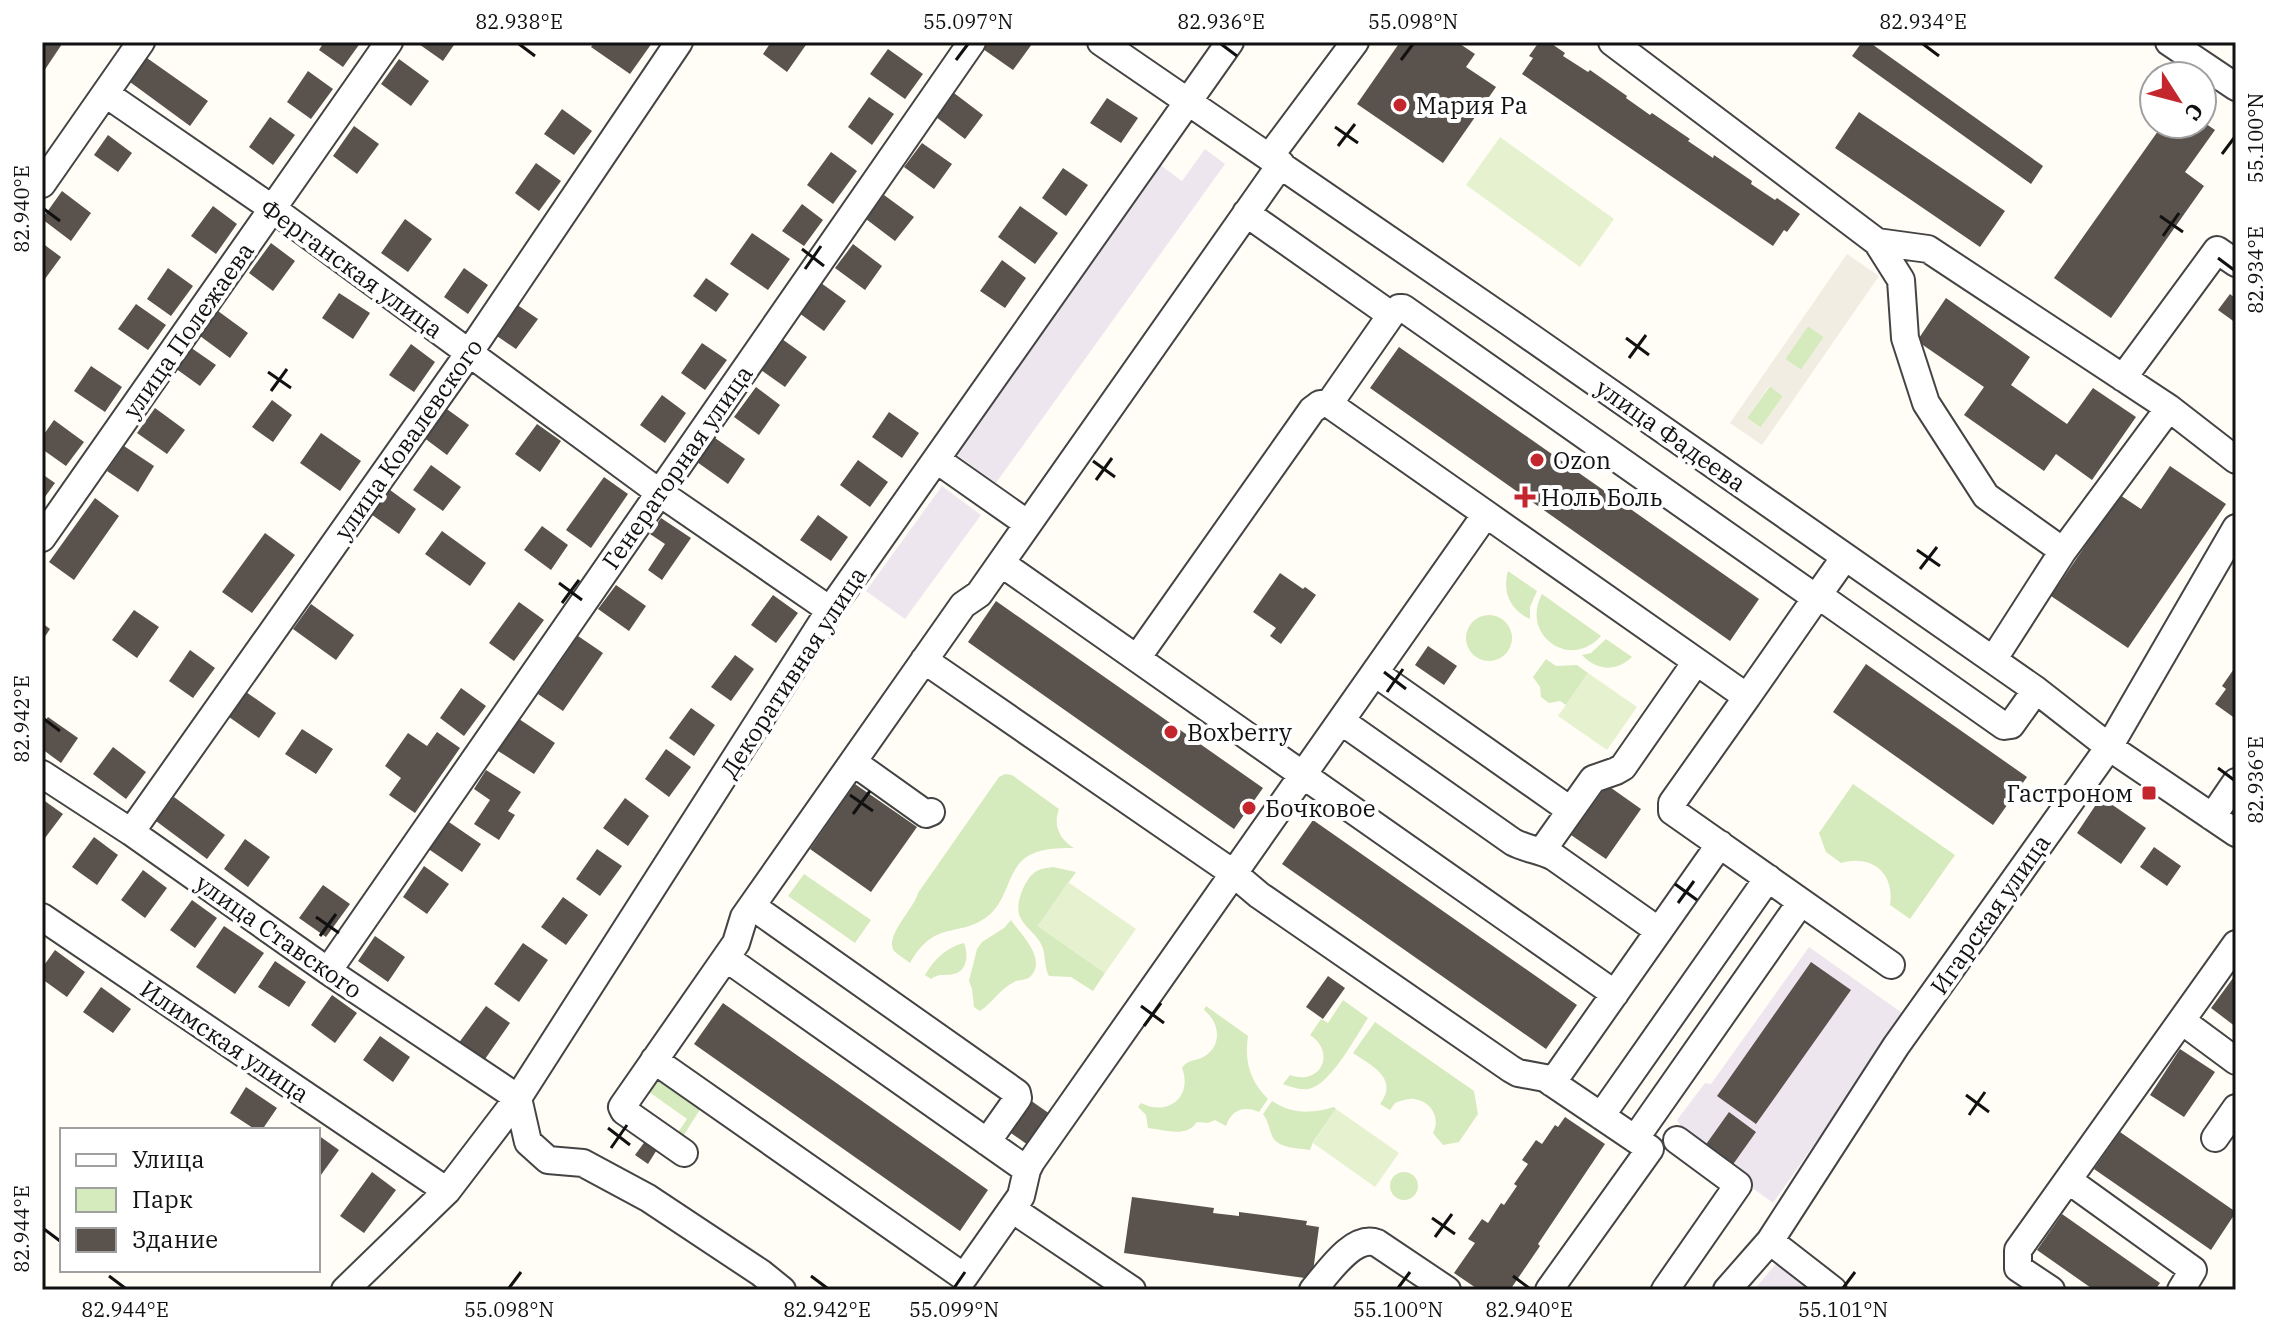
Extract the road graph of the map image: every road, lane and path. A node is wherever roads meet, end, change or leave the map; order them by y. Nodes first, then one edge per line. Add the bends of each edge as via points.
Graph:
1 (141, 42) edge
2 (389, 42) edge
3 (679, 42) edge
4 (972, 42) edge
5 (1101, 42) edge
6 (1230, 42) edge
7 (1355, 42) edge
8 (1612, 42) edge
9 (2169, 42) edge
10 (2236, 87) edge
11 (106, 94) junction
12 (1188, 102) junction
13 (1275, 160) junction
14 (42, 184) edge
15 (273, 209) junction
16 (1246, 213) junction
17 (1877, 242) junction
18 (2236, 263) edge
19 (1391, 315) junction
20 (469, 353) junction
21 (2123, 378) junction
22 (1329, 404) junction
23 (2169, 408) junction
24 (937, 460) junction
25 (2236, 460) edge
26 (660, 493) junction
27 (1486, 514) junction
28 (1028, 524) junction
29 (2236, 528) edge
30 (42, 538) edge
31 (2063, 551) junction
32 (1845, 557) junction
33 (1001, 563) junction
34 (1817, 597) junction
35 (830, 610) junction
36 (1137, 658) junction
37 (924, 660) junction
38 (1993, 660) junction
39 (1696, 662) junction
40 (1375, 673) junction
41 (2036, 690) junction
42 (1747, 697) junction
43 (1341, 721) junction
44 (2109, 747) junction
45 (853, 762) junction
46 (42, 774) edge
47 (1303, 775) junction
48 (2236, 782) edge
49 (1570, 810) junction
50 (931, 812) dead end
51 (2212, 817) junction
52 (131, 832) junction
53 (2236, 833) edge
54 (1720, 844) junction
55 (1542, 851) junction
56 (1233, 873) junction
57 (1768, 878) junction
58 (1801, 902) junction
59 (752, 906) junction
60 (42, 917) edge
61 (1659, 931) junction
62 (2236, 944) edge
63 (726, 958) junction
64 (1891, 965) dead end
65 (328, 971) junction
66 (1615, 994) junction
67 (2182, 1021) junction
68 (654, 1060) junction
69 (2236, 1061) edge
70 (1552, 1083) junction
71 (518, 1098) junction
72 (2236, 1108) edge
73 (1601, 1116) junction
74 (2215, 1138) dead end
75 (1635, 1139) junction
76 (1677, 1140) dead end
77 (987, 1142) junction
78 (684, 1153) dead end
79 (1027, 1170) junction
80 (2068, 1180) junction
81 (447, 1191) junction
82 (1012, 1209) junction
83 (1770, 1241) junction
84 (345, 1290) edge
85 (782, 1290) edge
86 (1132, 1290) edge
87 (1313, 1290) edge
88 (1447, 1290) edge
89 (1549, 1290) edge
90 (1665, 1290) edge
91 (1727, 1290) edge
92 (1833, 1290) edge
93 (2051, 1290) edge
94 (2181, 1290) edge

1 - 11 street
2 - 15 street, улица Полежаева
3 - 20 street, улица Ковалевского
4 - 26 street, Генераторная улица
5 - 12 street, улица Фадеева
6 - 12 street, Декоративная улица
7 - 13 street
8 - 17 street
9 - 10 street
11 - 14 street
11 - 15 street, Ферганская улица
12 - 13 street, улица Фадеева
12 - 24 street, Декоративная улица
13 - 16 street
13 - 32 street, улица Фадеева
15 - 20 street, Ферганская улица
15 - 30 street, улица Полежаева
16 - 19 street
16 - 28 street
17 - 21 street via 1928,249
17 - 31 street via 1901,280 1905,338 1926,403 1986,496
18 - 21 street via 2217,250
19 - 22 street
19 - 34 street via 1403,308
20 - 26 street, Ферганская улица
20 - 52 street, улица Ковалевского
21 - 23 street
22 - 27 street
22 - 36 street via 1312,410
23 - 25 street
23 - 31 street
24 - 28 street
24 - 35 street, Декоративная улица
26 - 35 street, Ферганская улица
26 - 65 street, Генераторная улица
27 - 39 street
27 - 40 street
28 - 33 street
29 - 44 street, Игарская улица
31 - 38 street
32 - 34 street
32 - 38 street, улица Фадеева
33 - 36 street
33 - 37 street
34 - 41 street via 2004,726 2011,725
34 - 42 street
35 - 71 street, Декоративная улица
36 - 47 street
37 - 45 street
37 - 56 street
38 - 41 street, улица Фадеева
39 - 42 street
39 - 49 street via 1623,767 1593,779
40 - 43 street
40 - 49 street
41 - 44 street, улица Фадеева
42 - 54 street via 1671,807
43 - 47 street
43 - 55 street via 1513,842
44 - 51 street, улица Фадеева
44 - 83 street, Игарская улица via 1896,1046
45 - 50 street via 926,814
45 - 59 street
46 - 52 street, улица Ставского
47 - 56 street
47 - 66 street
48 - 51 street
49 - 55 street
51 - 53 street, улица Фадеева
52 - 65 street, улица Ставского
54 - 57 street
54 - 61 street
55 - 61 street
56 - 70 street via 1511,1069
56 - 79 street
57 - 58 street
57 - 73 street
58 - 64 street
58 - 75 street
59 - 63 street
59 - 77 street via 1017,1093
60 - 81 street, Илимская улица
61 - 66 street
62 - 67 street
63 - 68 street
63 - 77 street
65 - 71 street, улица Ставского
66 - 70 street
67 - 69 street
67 - 80 street
68 - 78 street via 622,1107
68 - 82 street via 964,1277
70 - 73 street
71 - 81 street, Декоративная улица
71 - 85 street via 528,1142 548,1160 583,1163 648,1198
72 - 74 street
73 - 75 street
75 - 89 street via 1650,1149
76 - 90 street via 1738,1185
77 - 79 street
79 - 82 street via 1024,1191
80 - 93 street via 2018,1250 2018,1268
80 - 94 street via 2193,1270
81 - 84 street, Декоративная улица
82 - 86 street
83 - 91 street, Игарская улица
83 - 92 street
87 - 88 street via 1351,1248 1370,1240

